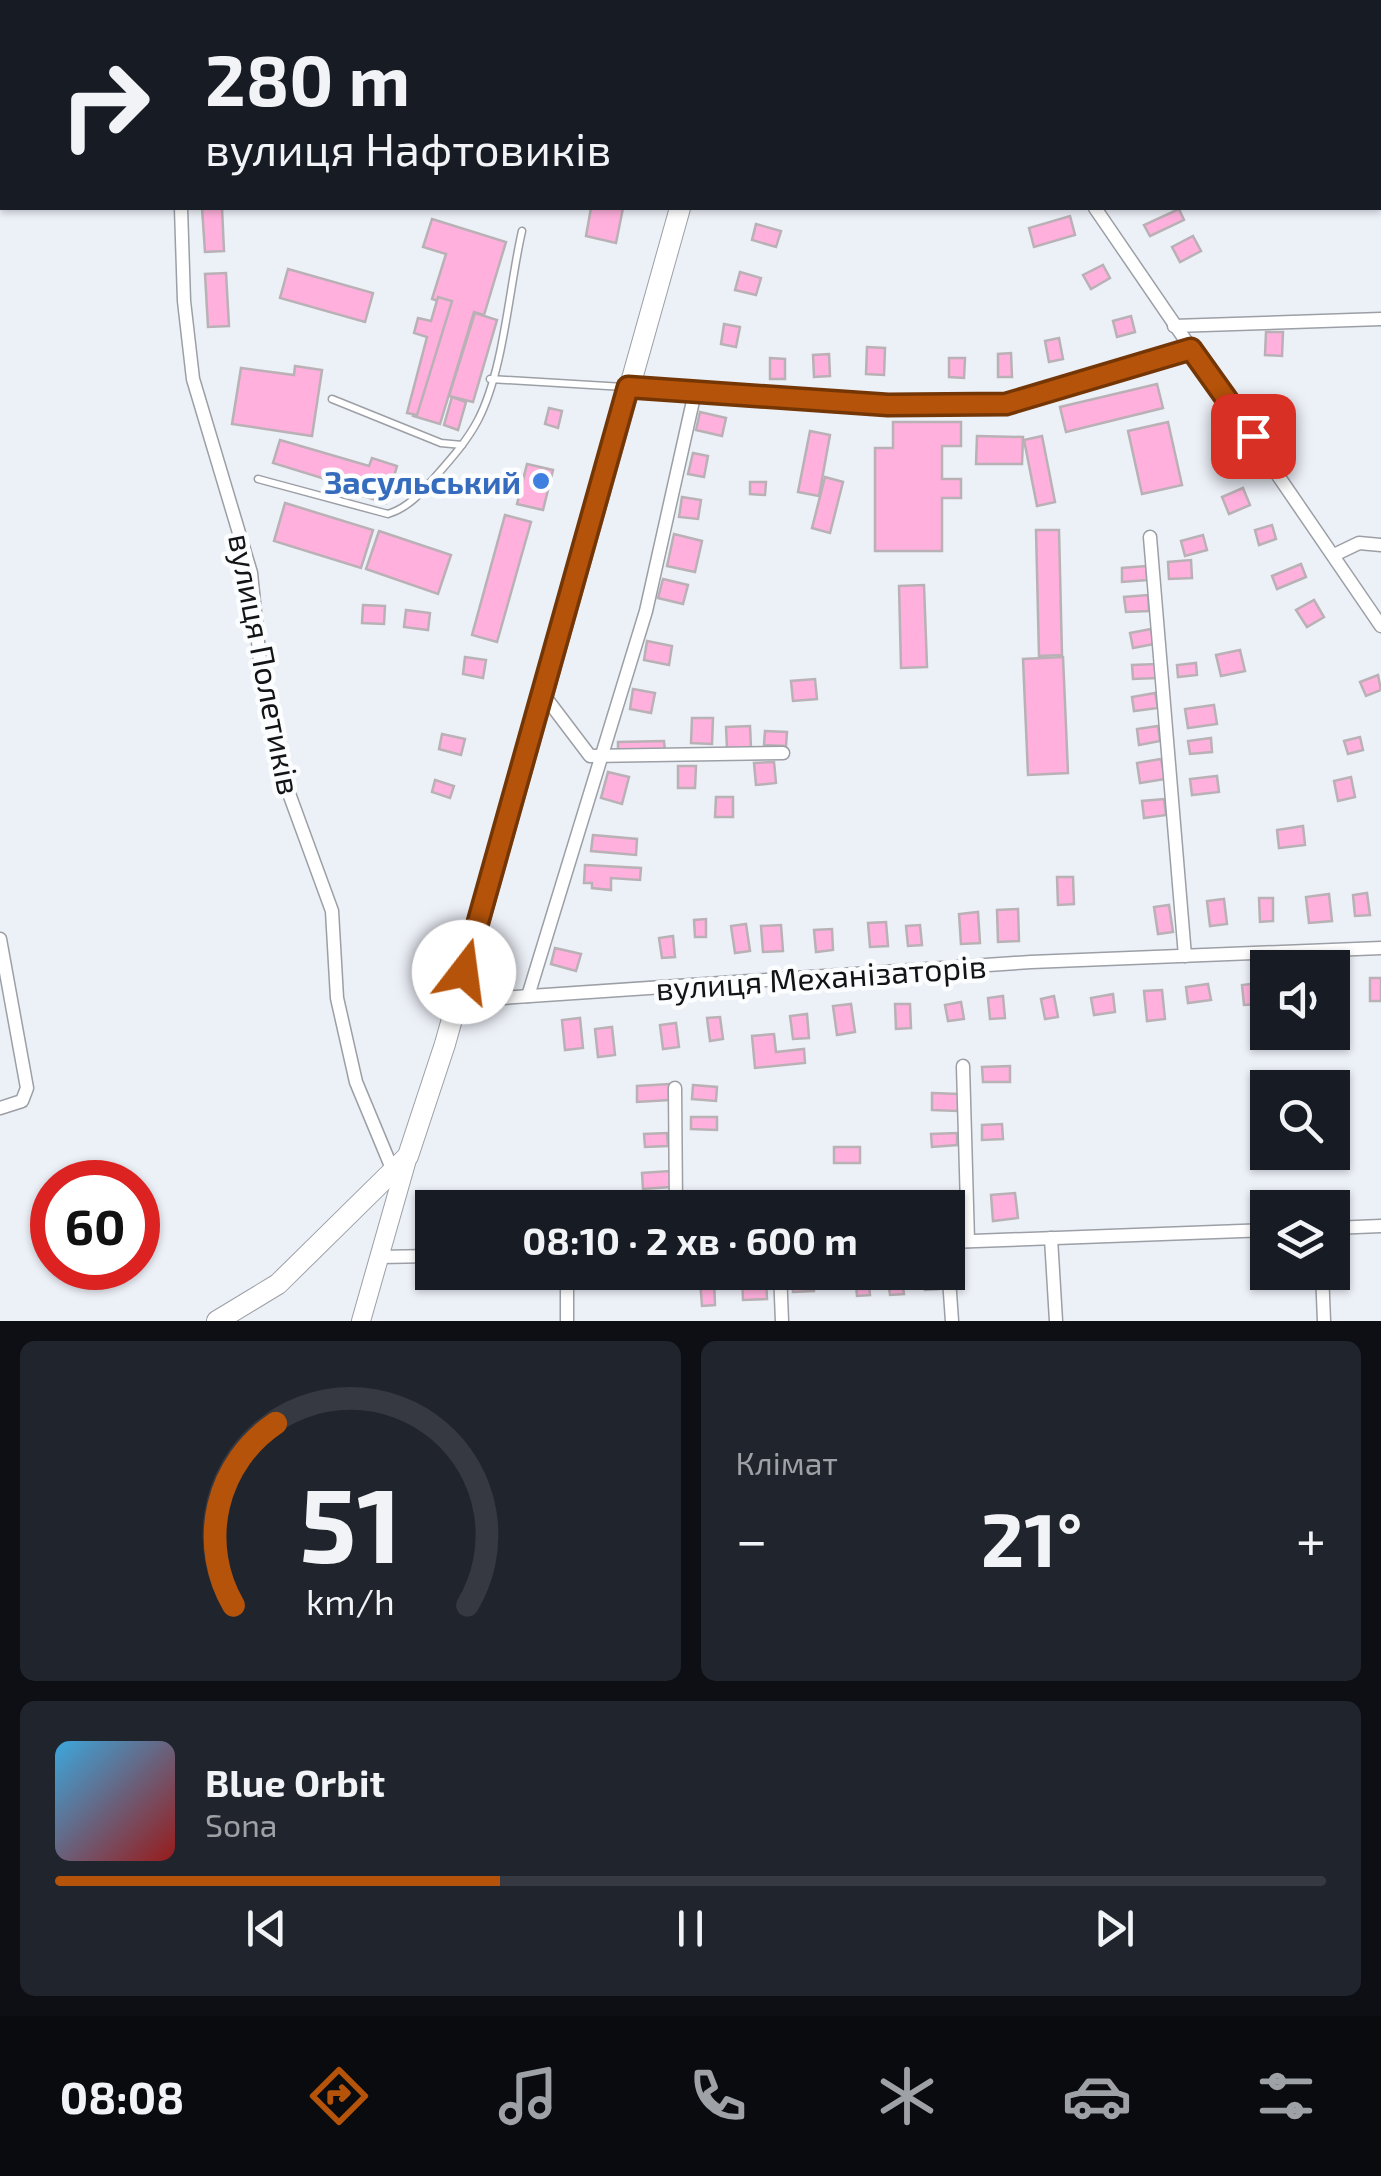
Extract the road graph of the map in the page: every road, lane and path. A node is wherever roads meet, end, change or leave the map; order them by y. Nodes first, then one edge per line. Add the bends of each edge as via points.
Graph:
1 (181, 210) edge
2 (679, 210) edge
3 (1096, 210) edge
4 (522, 231) dead end
5 (1381, 320) edge
6 (1174, 326) junction
7 (1191, 349) junction
8 (490, 379) junction
9 (628, 387) junction
10 (695, 392) junction
11 (332, 399) dead end
12 (462, 444) junction
13 (258, 479) dead end
14 (1150, 537) dead end
15 (1381, 545) edge
16 (1334, 554) junction
17 (1381, 626) edge
18 (542, 692) junction
19 (783, 753) dead end
20 (604, 756) junction
21 (0, 939) edge
22 (1381, 948) edge
23 (1185, 956) junction
24 (528, 996) junction
25 (457, 1001) junction
26 (963, 1066) dead end
27 (675, 1088) dead end
28 (0, 1108) edge
29 (400, 1164) junction
30 (676, 1190) edge
31 (1381, 1226) edge
32 (1350, 1227) edge
33 (1250, 1231) edge
34 (1052, 1238) junction
35 (968, 1242) joint
36 (415, 1257) edge
37 (379, 1258) junction
38 (566, 1290) edge
39 (781, 1290) edge
40 (950, 1290) edge
41 (1323, 1290) edge
42 (217, 1321) edge
43 (361, 1321) edge
44 (567, 1321) edge
45 (782, 1321) edge
46 (952, 1321) edge
47 (1056, 1321) edge
48 (1324, 1321) edge

1 - 29 street, вулиця Полетиків via 193,379 251,573 260,660 287,788 332,911 337,998 356,1082
2 - 9 main road
3 - 6 street
4 - 8 lane
5 - 6 street
6 - 7 street
7 - 10 street via 1006,404 888,405
7 - 16 street
8 - 9 lane
8 - 12 lane via 480,418
9 - 10 street
9 - 18 main road
10 - 20 street via 646,611
11 - 12 lane via 440,443
12 - 13 lane via 425,489 388,514
14 - 23 street
15 - 16 street via 1359,544
16 - 17 street
18 - 20 street via 590,756
18 - 25 main road
19 - 20 street
20 - 24 street
21 - 28 street via 27,1088 22,1100
22 - 23 street, вулиця Механізаторів
23 - 24 street, вулиця Механізаторів
24 - 25 street, вулиця Механізаторів
25 - 29 main road
26 - 35 street
27 - 30 street
29 - 37 main road
29 - 42 main road via 278,1284
31 - 32 street
33 - 34 street
34 - 35 street
34 - 47 street
36 - 37 street
37 - 43 main road
38 - 44 street
39 - 45 street
40 - 46 street
41 - 48 street

